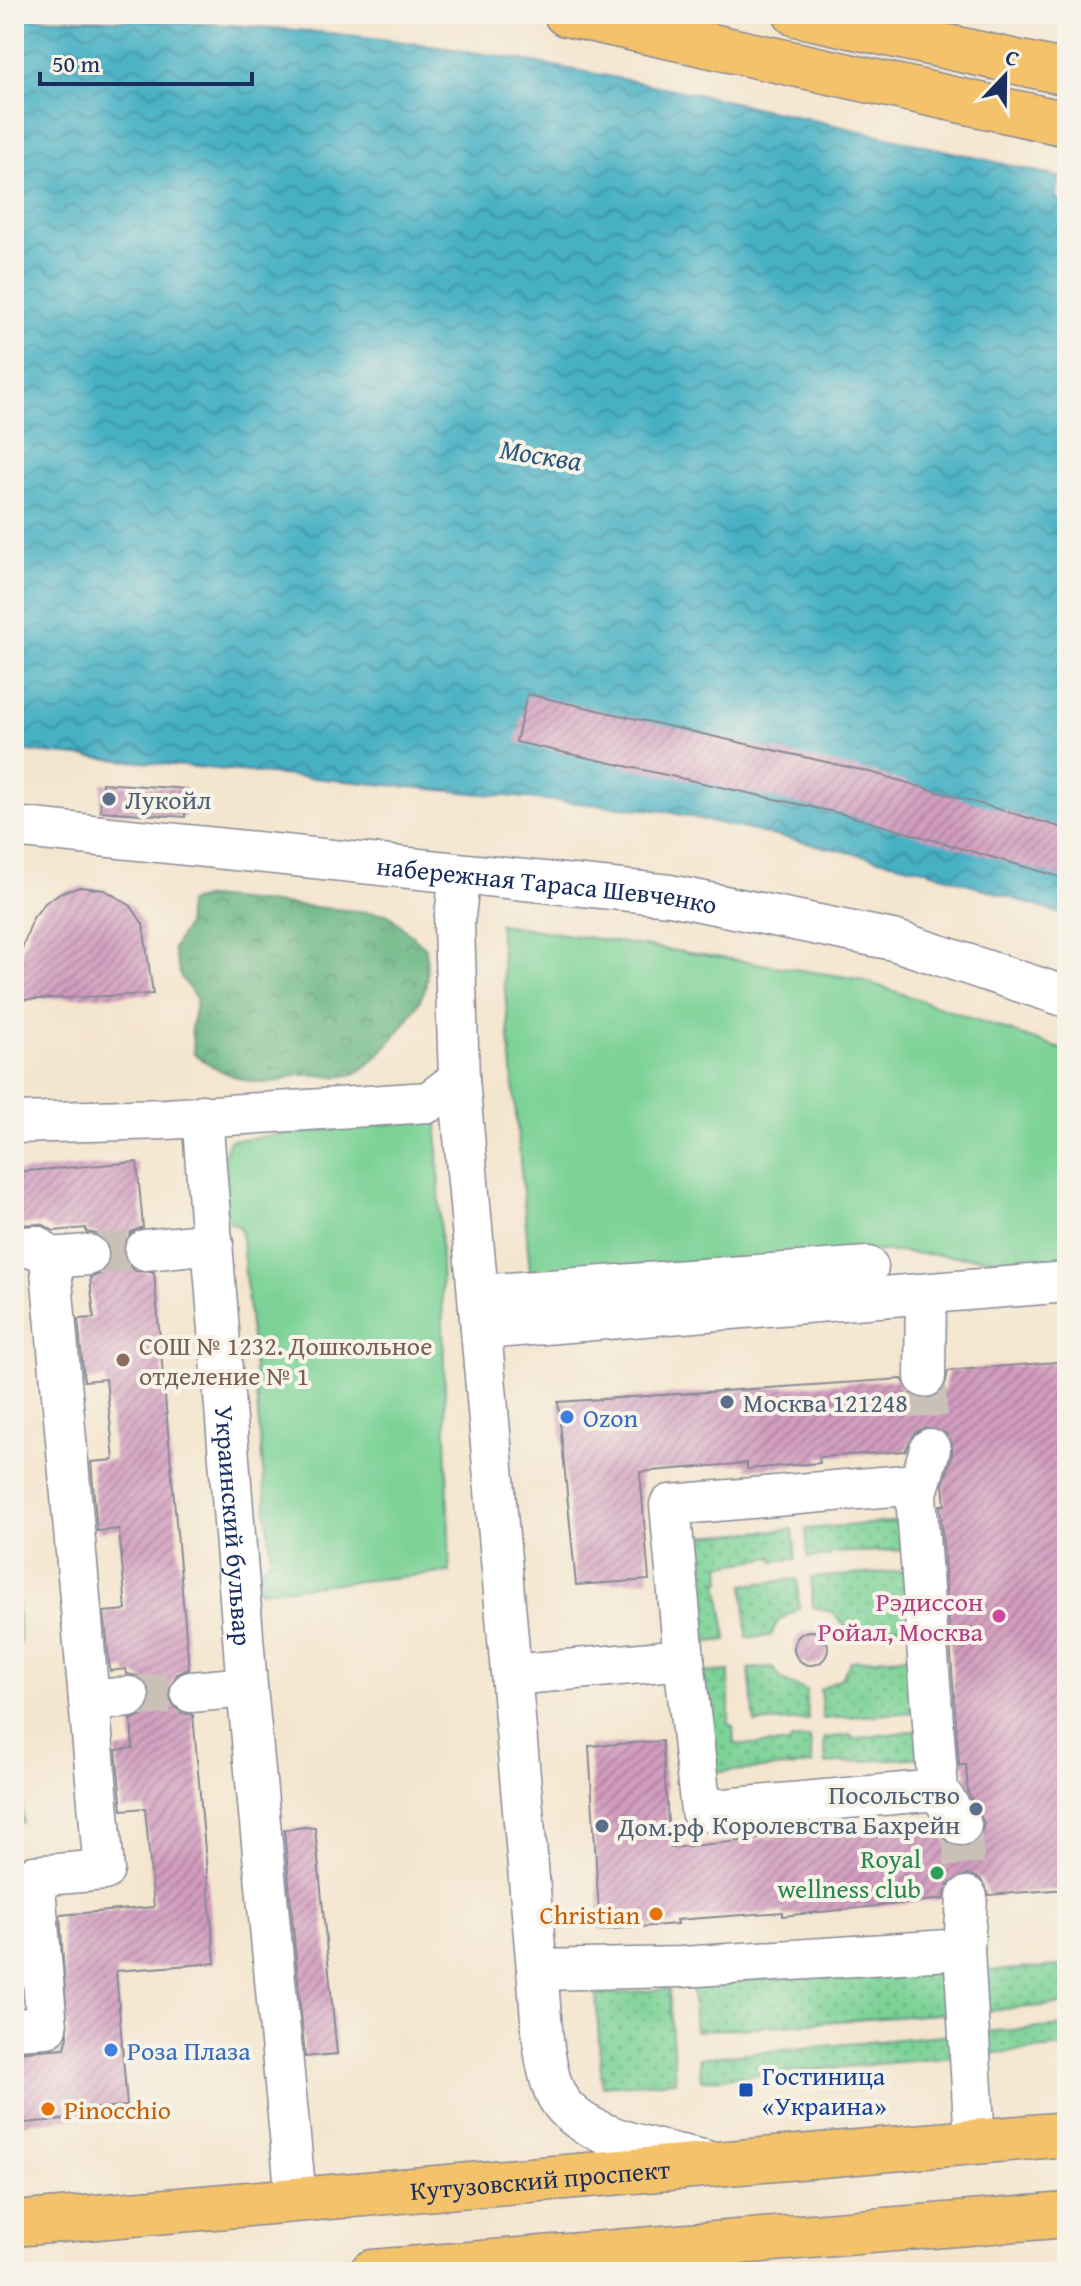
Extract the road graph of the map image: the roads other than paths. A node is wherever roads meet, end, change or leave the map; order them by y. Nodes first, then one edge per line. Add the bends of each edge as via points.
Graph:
1 (566, 14) edge
2 (796, 14) edge
3 (1067, 73) edge
4 (1067, 124) edge
5 (16, 834) edge
6 (460, 874) junction
7 (1067, 997) edge
8 (459, 1079) junction
9 (202, 1115) junction
10 (14, 1123) edge
11 (213, 1243) junction
12 (145, 1250) tunnel mouth
13 (51, 1253) edge
14 (868, 1267) dead end
15 (1067, 1282) edge
16 (926, 1294) junction
17 (481, 1312) junction
18 (925, 1377) tunnel mouth
19 (930, 1449) tunnel mouth
20 (916, 1496) junction
21 (684, 1659) junction
22 (512, 1675) junction
23 (247, 1687) junction
24 (191, 1692) tunnel mouth
25 (129, 1697) tunnel mouth
26 (89, 1701) junction
27 (938, 1790) junction
28 (961, 1825) tunnel mouth
29 (967, 1897) tunnel mouth
30 (964, 1949) junction
31 (537, 1970) junction
32 (14, 2029) edge
33 (1067, 2134) edge
34 (975, 2142) junction
35 (715, 2163) junction
36 (296, 2199) junction
37 (1067, 2215) edge
38 (14, 2224) edge
39 (590, 2263) edge
40 (372, 2272) edge

1 - 4 main road
2 - 3 main road
5 - 6 street, набережная Тараса Шевченко
6 - 7 street, набережная Тараса Шевченко via 563,881 699,901 893,940
6 - 8 street via 454,924
8 - 9 street via 429,1102
8 - 17 street
9 - 10 street
9 - 11 street, Украинский бульвар
11 - 12 street
11 - 23 street, Украинский бульвар
13 - 26 street
14 - 17 street
15 - 16 street
16 - 17 street
16 - 18 street
17 - 22 street
19 - 20 street
20 - 21 street via 905,1485 670,1505
20 - 27 street
21 - 22 street
21 - 27 street via 701,1811
22 - 31 street
23 - 24 street
23 - 36 street, Украинский бульвар
25 - 26 street
26 - 32 street via 104,1870 34,1876 47,2027
27 - 28 street
29 - 30 street
30 - 31 street via 681,1967
30 - 34 street
31 - 35 street via 550,2076 558,2098 573,2116 642,2146
33 - 34 main road, Кутузовский проспект
34 - 35 main road, Кутузовский проспект
35 - 36 main road, Кутузовский проспект
36 - 38 main road, Кутузовский проспект
37 - 39 main road
39 - 40 main road

